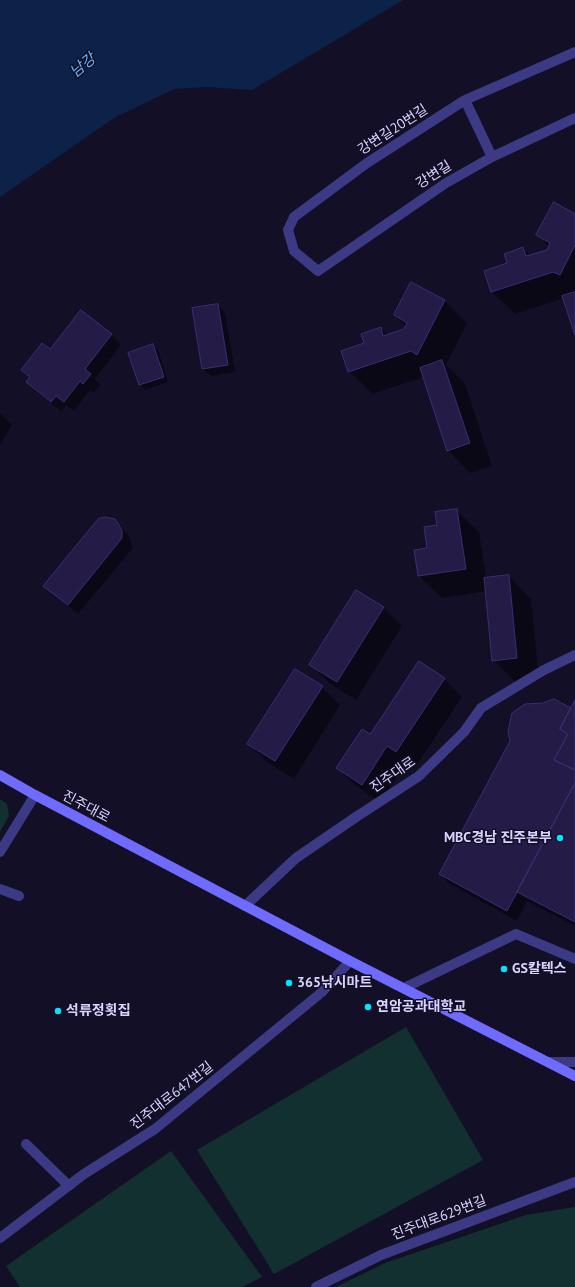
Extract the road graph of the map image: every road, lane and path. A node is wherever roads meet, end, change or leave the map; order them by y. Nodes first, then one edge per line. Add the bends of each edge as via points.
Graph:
1 (575, 52) edge
2 (465, 100) junction
3 (575, 118) edge
4 (492, 157) junction
5 (318, 271) joint
6 (575, 654) edge
7 (0, 775) edge
8 (35, 795) junction
9 (0, 852) edge
10 (0, 889) edge
11 (20, 896) dead end
12 (245, 906) junction
13 (575, 959) edge
14 (350, 961) junction
15 (404, 988) junction
16 (548, 1062) junction
17 (575, 1062) edge
18 (575, 1076) edge
19 (26, 1144) dead end
20 (574, 1183) edge
21 (69, 1186) junction
22 (0, 1238) edge
23 (316, 1287) edge

1 - 2 street, 강변길20번길
2 - 4 street
2 - 5 street, 강변길20번길 via 367,163 294,217 288,230 294,251
3 - 4 street, 강변길
4 - 5 street, 강변길 via 446,183
6 - 12 street, 진주대로 via 481,708 464,732 419,776 296,858
7 - 8 street, 진주대로
8 - 9 street
8 - 12 street, 진주대로
10 - 11 street
12 - 14 street, 진주대로
13 - 15 street via 516,934
14 - 15 street, 진주대로
14 - 21 street, 진주대로647번길 via 322,992 156,1129
15 - 16 street, 진주대로
16 - 17 street
16 - 18 street, 진주대로
19 - 21 street
20 - 23 street, 진주대로629번길 via 381,1255
21 - 22 street, 진주대로647번길

